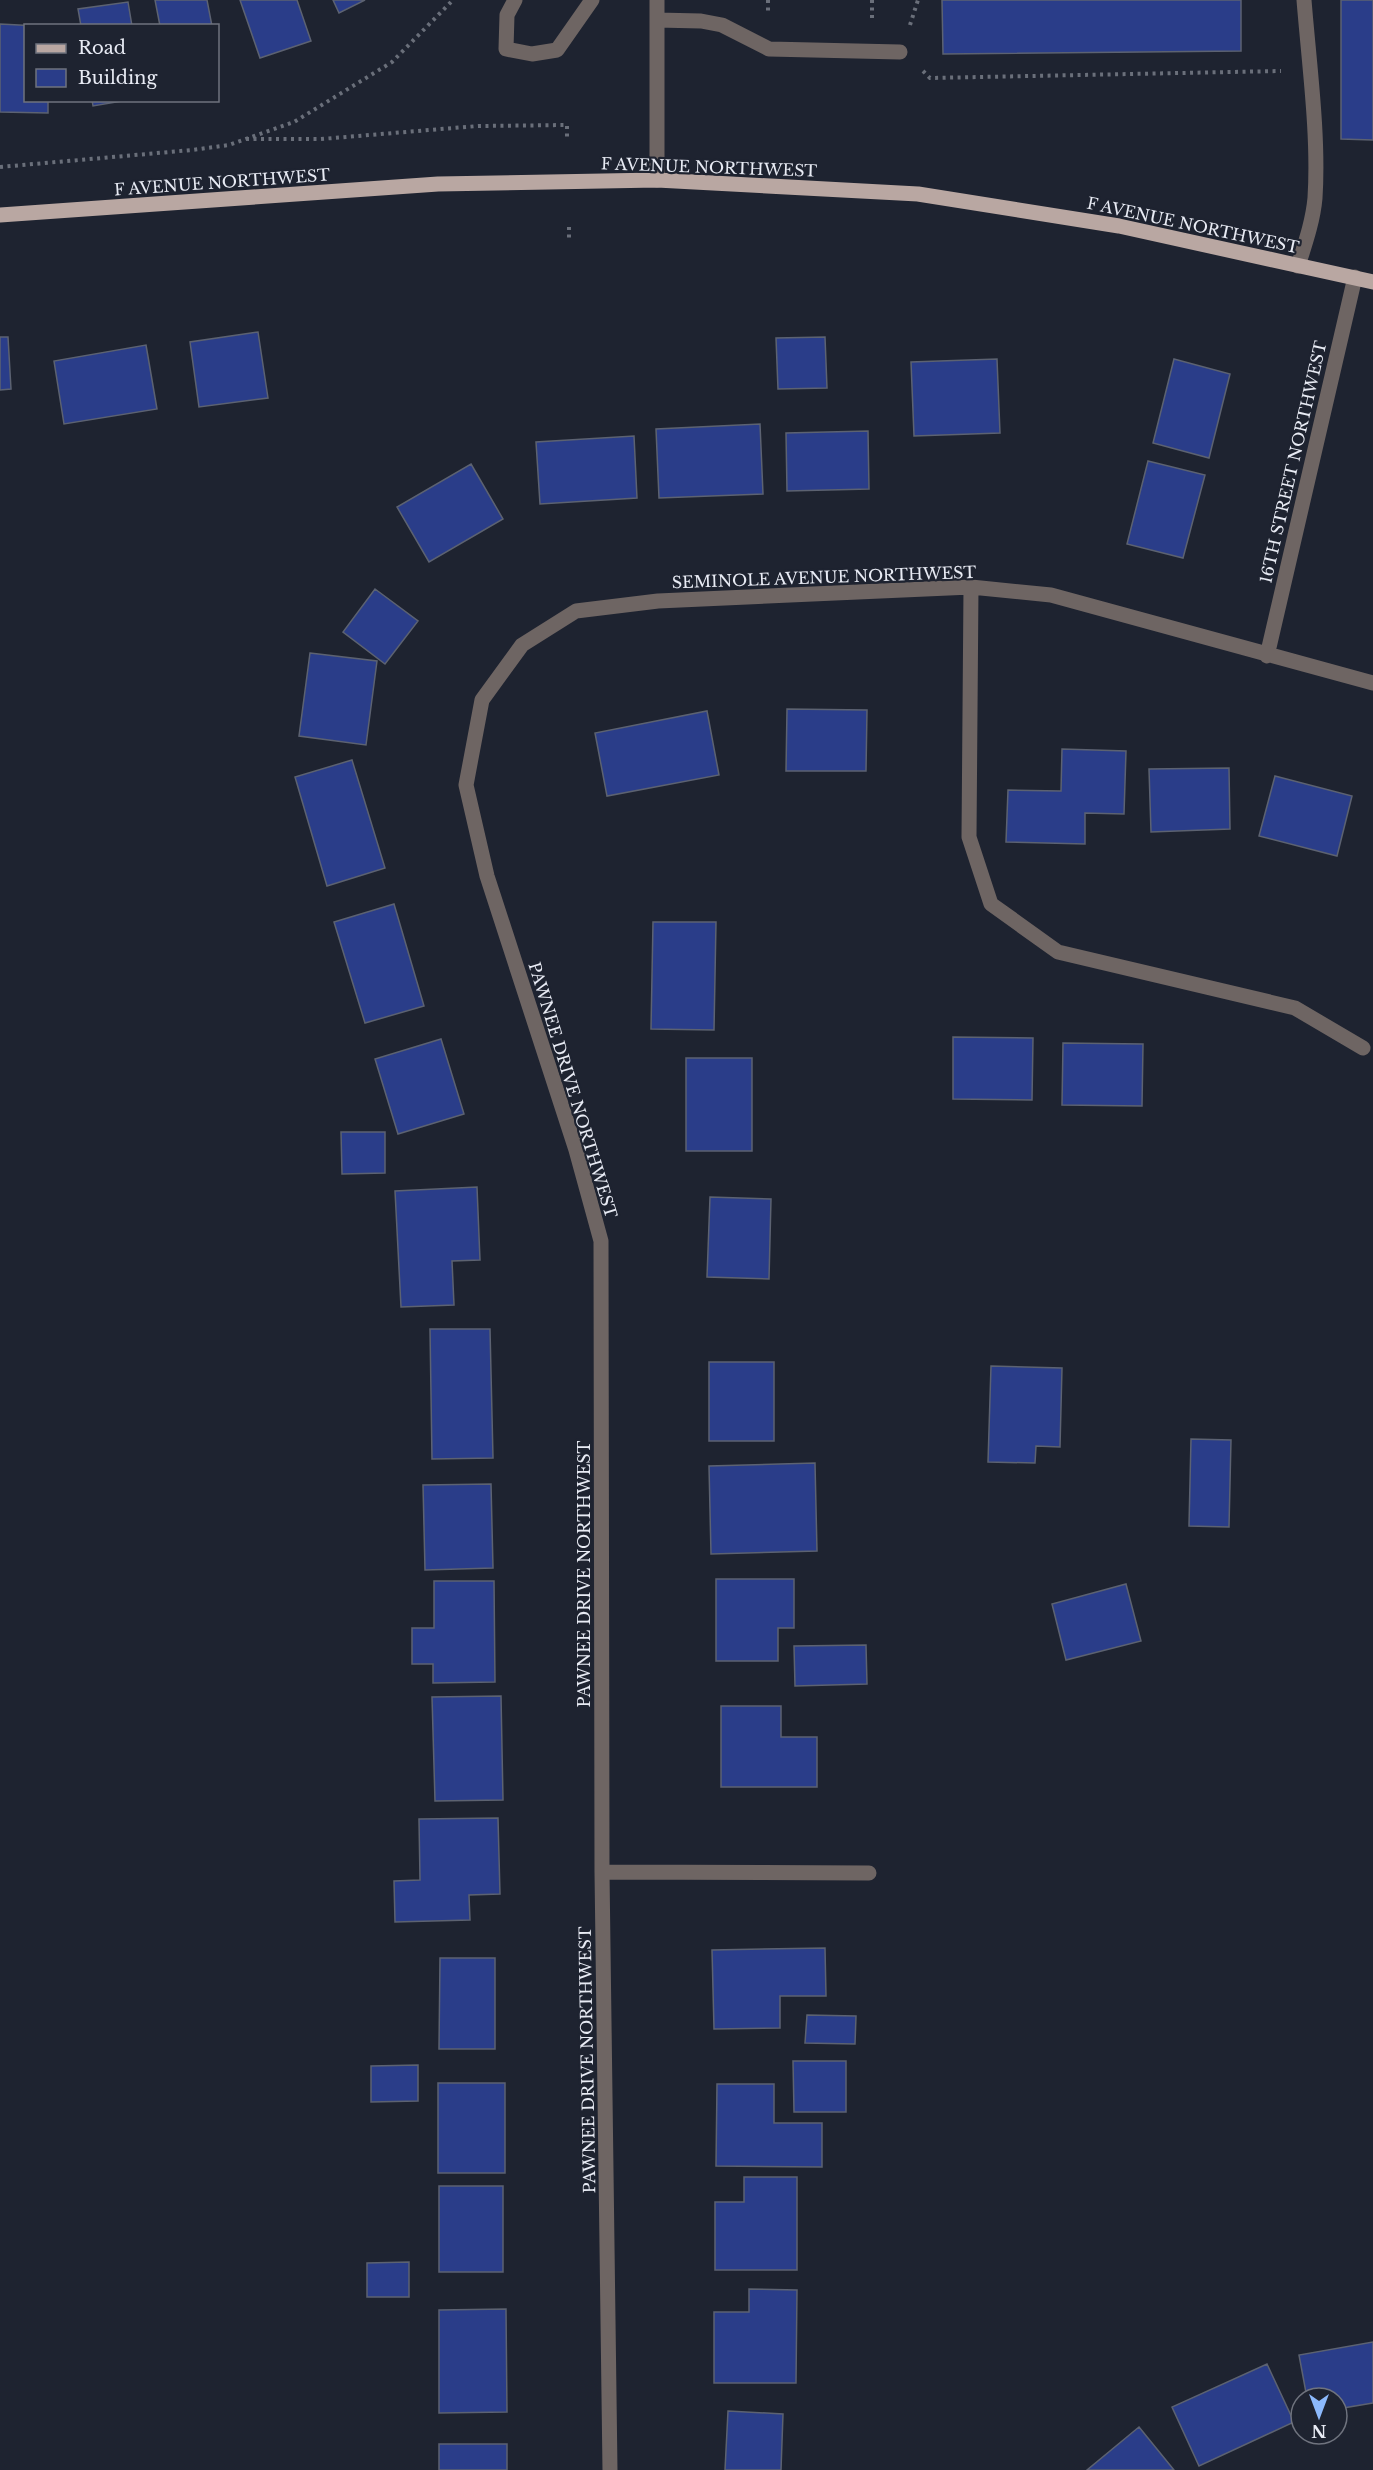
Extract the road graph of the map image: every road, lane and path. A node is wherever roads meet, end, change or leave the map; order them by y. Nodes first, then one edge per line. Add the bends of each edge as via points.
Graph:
1 (453, 0) edge
2 (515, 0) edge
3 (592, 0) edge
4 (657, 0) edge
5 (1305, 0) edge
6 (657, 20) junction
7 (900, 51) joint
8 (1309, 71) junction
9 (567, 138) dead end
10 (243, 140) junction
11 (0, 166) edge
12 (657, 180) junction
13 (0, 215) edge
14 (569, 227) dead end
15 (569, 238) dead end
16 (1298, 266) junction
17 (1355, 277) junction
18 (1373, 282) edge
19 (971, 587) junction
20 (1266, 656) junction
21 (1373, 683) edge
22 (482, 700) joint
23 (1363, 1048) dead end
24 (602, 1872) junction
25 (869, 1873) dead end
26 (610, 2470) edge

1 - 10 path via 392,62 294,122
2 - 3 street via 507,15 506,49 532,54 557,50
4 - 6 street
5 - 8 street
6 - 7 street via 722,25 769,49
6 - 12 street
7 - 8 path via 930,78
8 - 16 street via 1315,198
9 - 10 path via 567,125 478,126 321,140
10 - 11 path via 192,150
12 - 13 main road, F AVENUE NORTHWEST via 438,184
12 - 16 main road, F AVENUE NORTHWEST via 918,195 1119,226
14 - 15 path
16 - 17 main road, F AVENUE NORTHWEST
17 - 18 main road, F AVENUE NORTHWEST
17 - 20 street, 16TH STREET NORTHWEST
19 - 20 street, SEMINOLE AVENUE NORTHWEST via 1051,595
19 - 22 street, SEMINOLE AVENUE NORTHWEST via 658,601 576,611 522,645
19 - 23 street via 969,837 991,904 1058,952 1295,1008
20 - 21 street, SEMINOLE AVENUE NORTHWEST
22 - 24 street, PAWNEE DRIVE NORTHWEST via 466,785 487,876 576,1150 601,1241
24 - 25 street
24 - 26 street, PAWNEE DRIVE NORTHWEST

